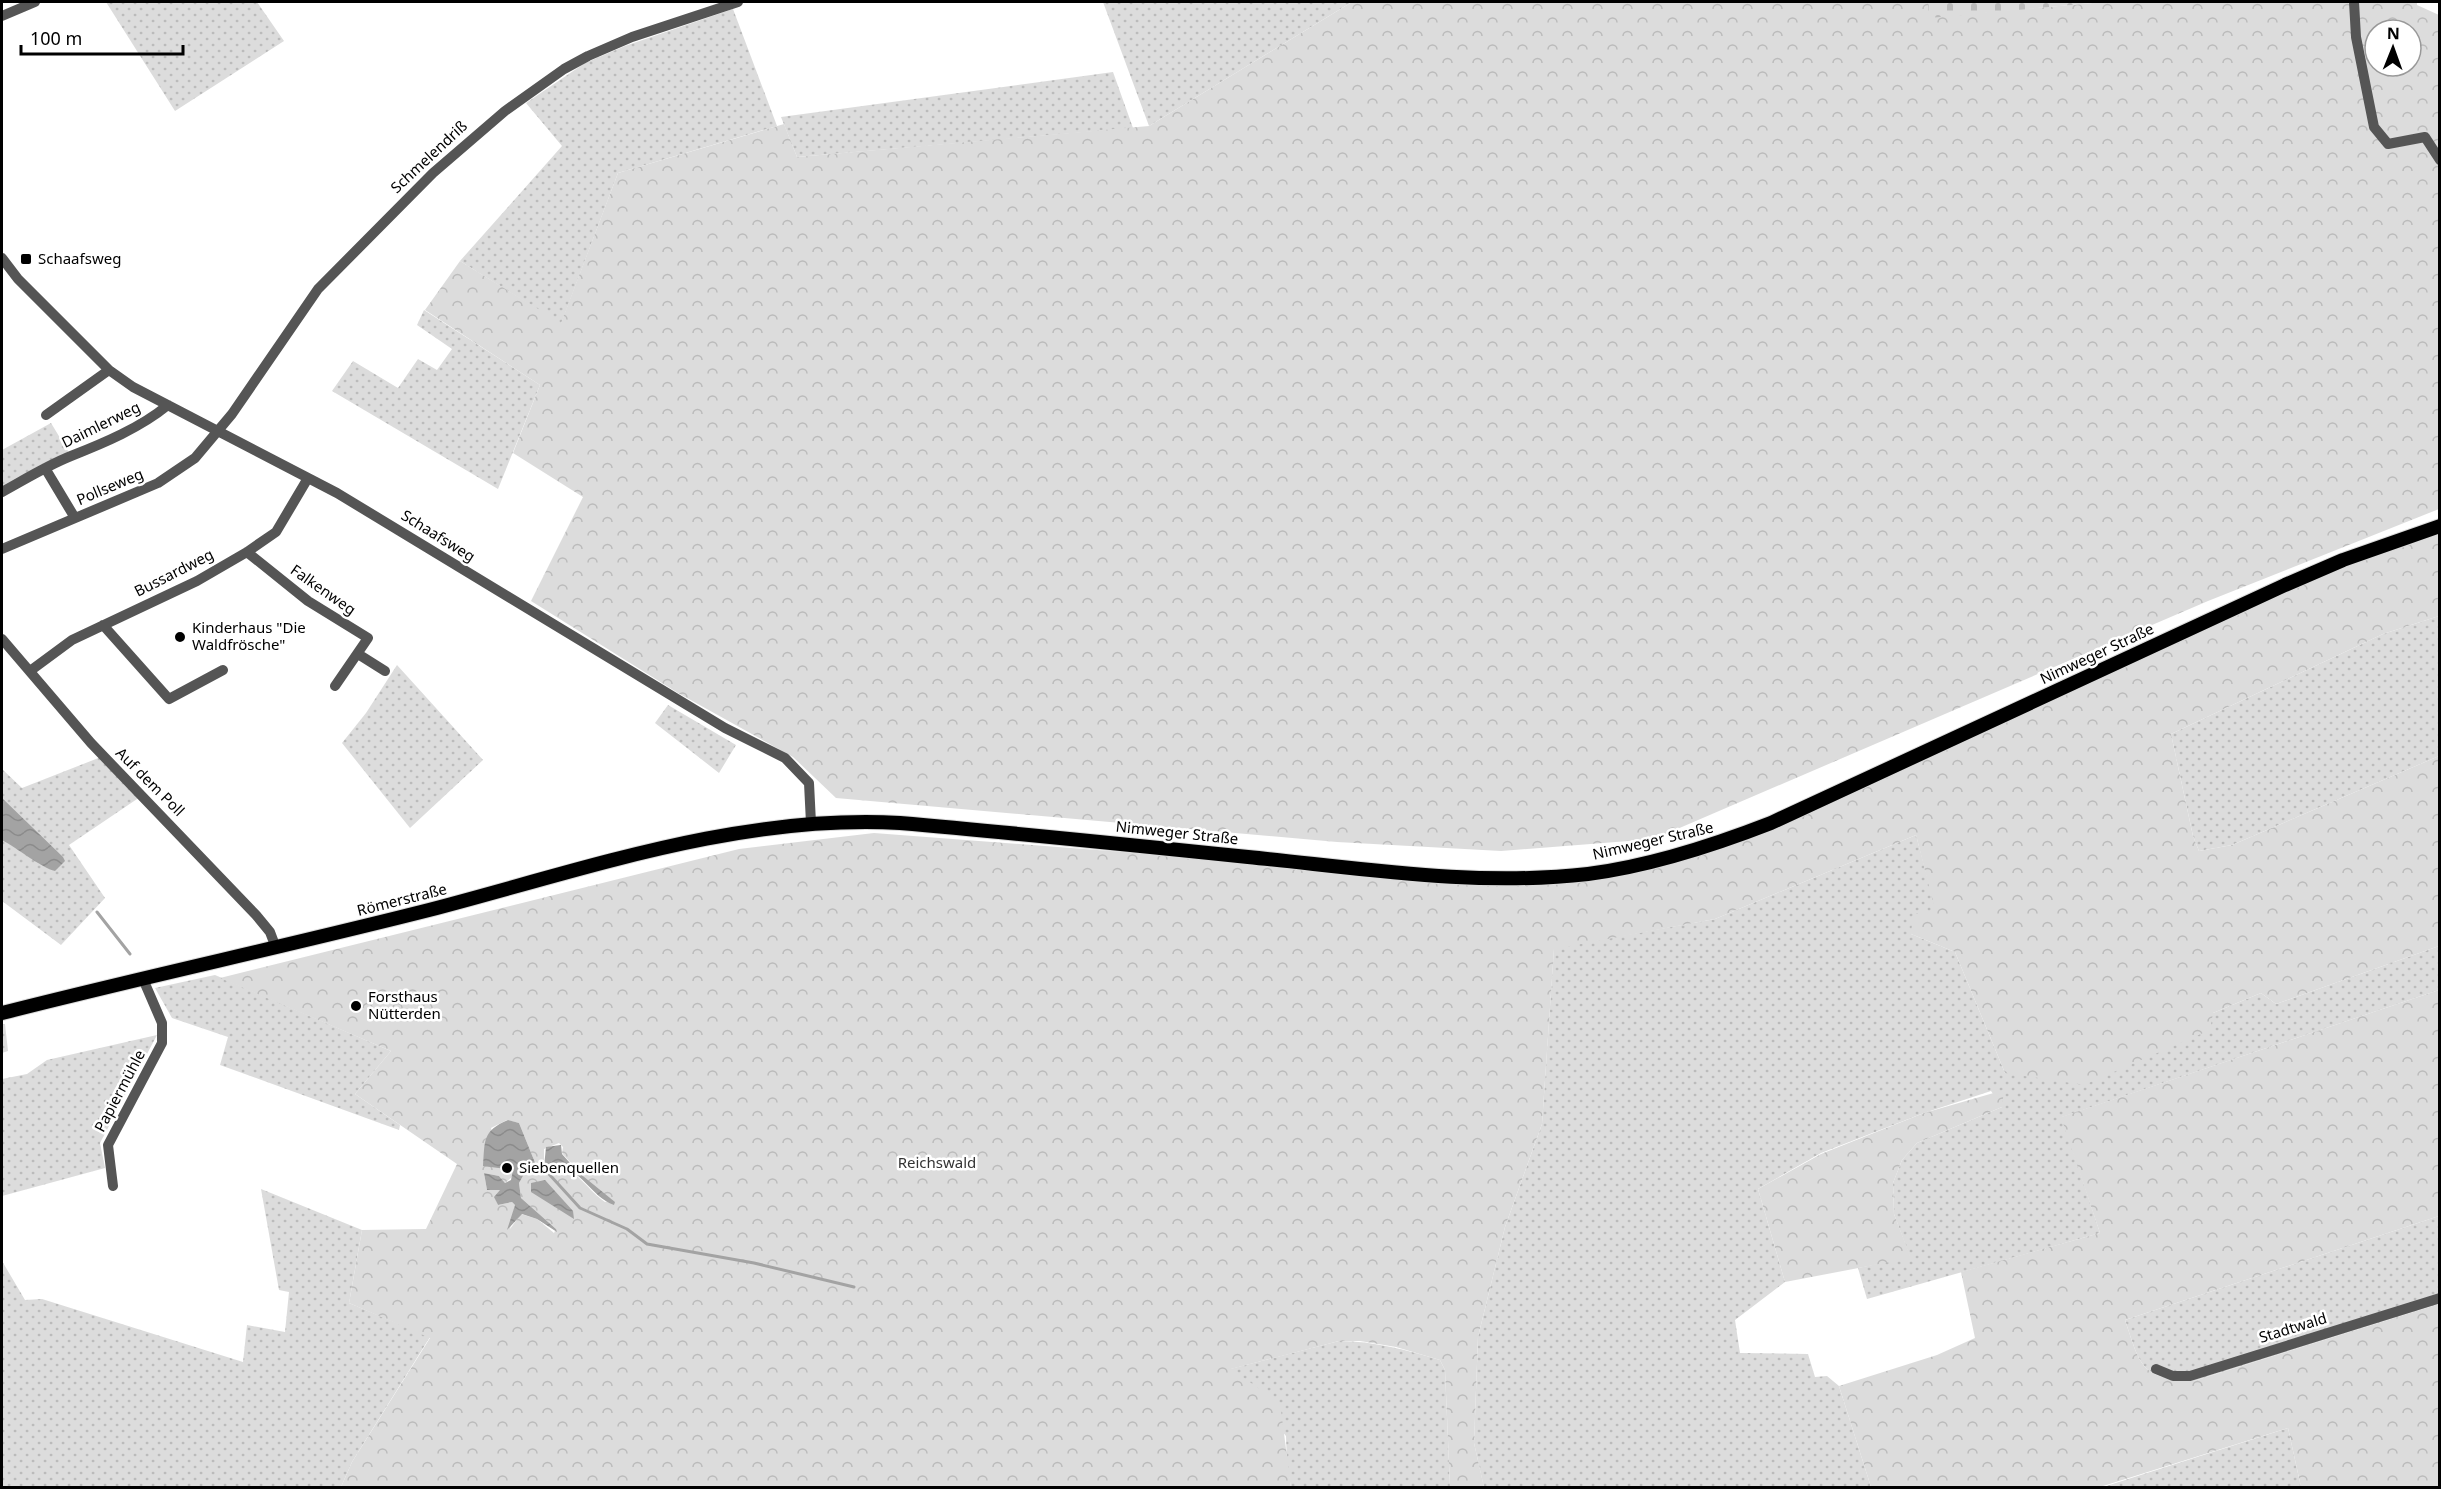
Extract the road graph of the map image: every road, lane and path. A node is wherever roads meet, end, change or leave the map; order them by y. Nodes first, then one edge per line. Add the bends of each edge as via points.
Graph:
1 (35, 2) edge
2 (738, 2) edge
3 (2355, 2) edge
4 (2, 16) edge
5 (2439, 160) edge
6 (3, 263) edge
7 (109, 370) junction
8 (168, 405) junction
9 (46, 415) dead end
10 (216, 432) junction
11 (45, 468) junction
12 (308, 478) junction
13 (2, 492) edge
14 (75, 518) junction
15 (2439, 526) edge
16 (2, 549) edge
17 (247, 552) junction
18 (104, 625) junction
19 (2, 639) edge
20 (358, 654) junction
21 (223, 670) dead end
22 (30, 671) junction
23 (385, 671) dead end
24 (335, 686) dead end
25 (811, 823) junction
26 (276, 948) junction
27 (143, 979) junction
28 (2, 1013) edge
29 (113, 1186) dead end
30 (2439, 1298) edge
31 (2156, 1369) dead end

1 - 4 street
2 - 10 street, Schmelendriß via 588,56 530,92 477,133 385,219 318,289
3 - 5 street via 2356,37 2374,127 2388,144 2425,137
6 - 7 street, Schaafsweg
7 - 8 street, Schaafsweg
7 - 9 street
8 - 10 street, Schaafsweg
8 - 11 street, Daimlerweg via 116,436
10 - 12 street, Schaafsweg
10 - 14 street, Pollseweg via 181,470
11 - 13 street, Daimlerweg
11 - 14 street
12 - 17 street, Bussardweg via 276,532
12 - 25 street, Schaafsweg via 725,728 785,758 809,783
14 - 16 street, Pollseweg
15 - 25 main road, Nimweger Straße via 2285,585 1771,823 1693,851 1623,868 1551,877 1482,878 900,823
17 - 18 street, Bussardweg via 197,581
17 - 20 street, Falkenweg via 308,601 368,638
18 - 21 street via 169,699
18 - 22 street, Bussardweg via 72,640
19 - 22 street, Auf dem Poll
20 - 23 street
20 - 24 street
22 - 26 street, Auf dem Poll via 91,743 256,915 270,932
25 - 26 main road, Römerstraße via 691,842
26 - 27 main road, Römerstraße
27 - 28 main road, Römerstraße
27 - 29 street, Papiermühle via 162,1023 162,1042 108,1145
30 - 31 street, Stadtwald via 2190,1376 2173,1376

